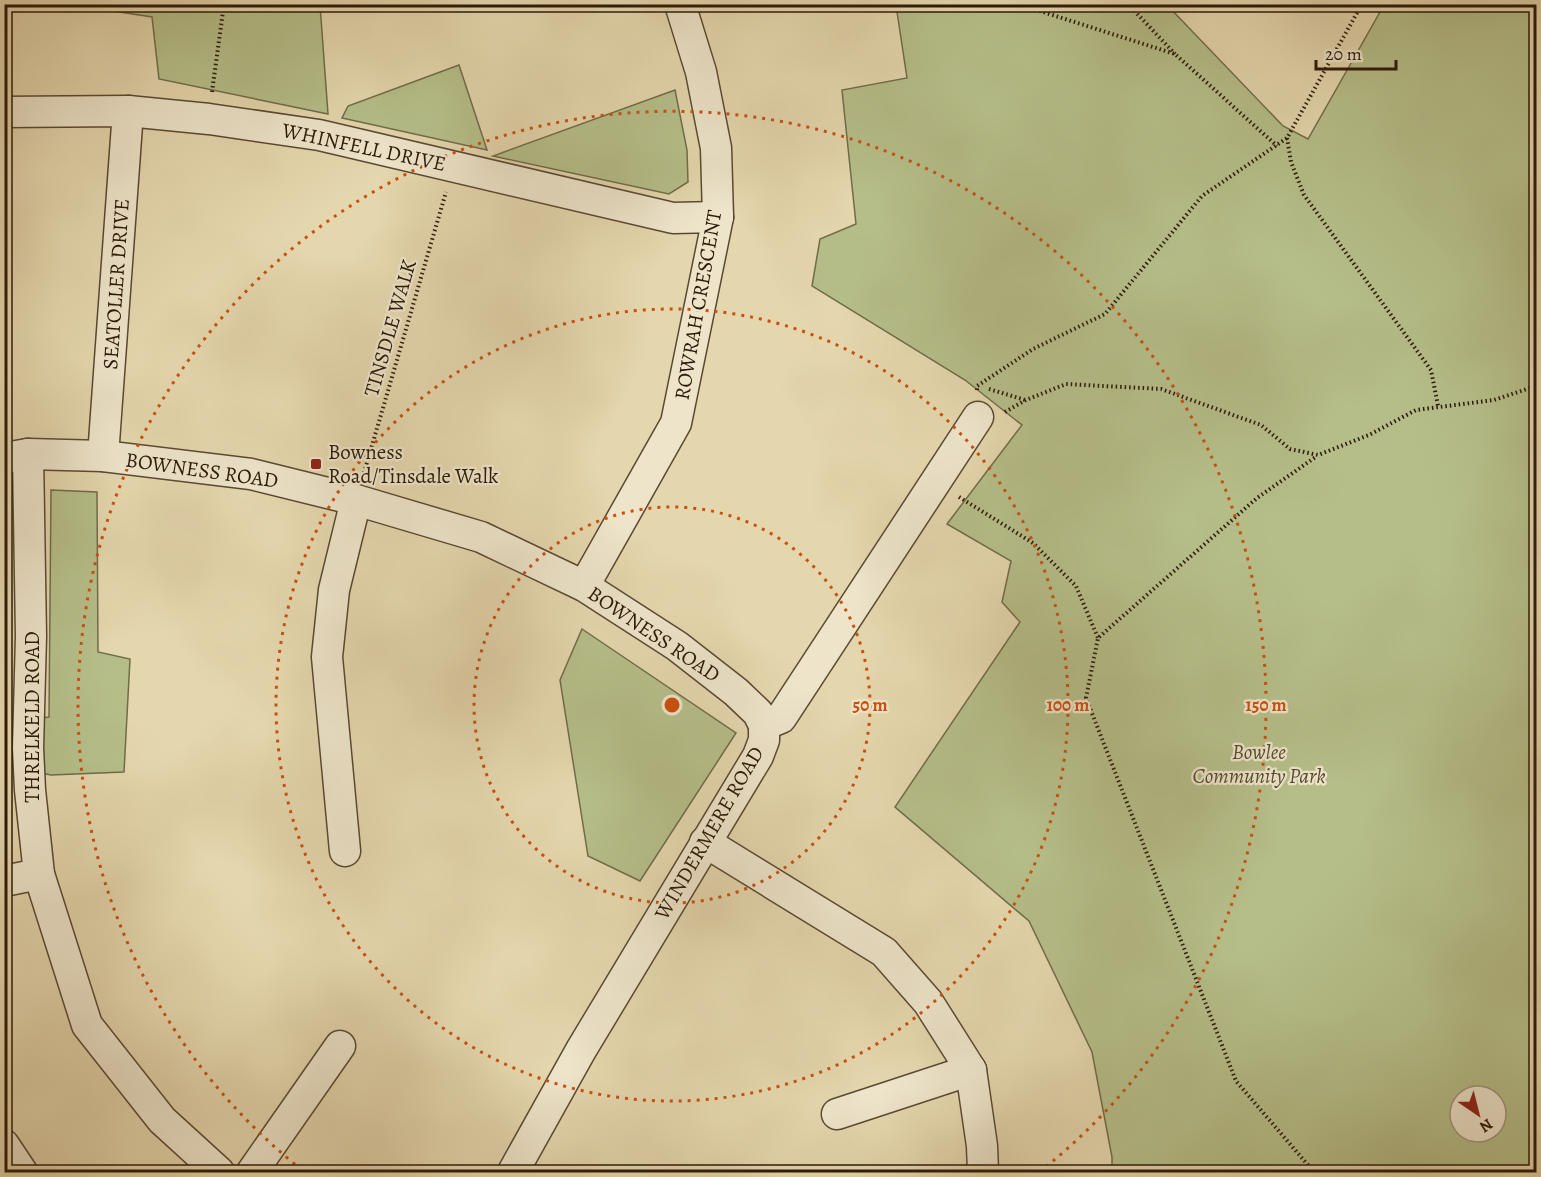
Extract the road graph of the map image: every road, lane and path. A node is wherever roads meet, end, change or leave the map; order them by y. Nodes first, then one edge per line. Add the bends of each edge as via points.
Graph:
1 (224, 4) edge
2 (1018, 4) edge
3 (1128, 4) edge
4 (1362, 4) edge
5 (688, 6) edge
6 (1175, 54) junction
7 (128, 111) junction
8 (4, 112) edge
9 (209, 119) junction
10 (1287, 138) junction
11 (1277, 146) junction
12 (454, 165) junction
13 (718, 217) junction
14 (976, 386) junction
15 (1536, 386) edge
16 (1026, 400) junction
17 (1438, 406) junction
18 (978, 417) junction
19 (1318, 455) junction
20 (16, 456) edge
21 (104, 456) junction
22 (935, 483) junction
23 (356, 500) junction
24 (584, 586) junction
25 (1098, 638) junction
26 (764, 725) junction
27 (705, 842) junction
28 (345, 851) dead end
29 (39, 874) junction
30 (4, 881) edge
31 (340, 1046) dead end
32 (971, 1070) junction
33 (837, 1114) dead end
34 (4, 1145) edge
35 (22, 1173) edge
36 (219, 1173) edge
37 (252, 1173) edge
38 (513, 1173) edge
39 (983, 1173) edge
40 (1314, 1173) edge

1 - 9 path
2 - 6 path
3 - 6 path
4 - 10 path
5 - 13 street, ROWRAH CRESCENT via 716,148
6 - 11 path
7 - 8 street, WHINFELL DRIVE
7 - 9 street, WHINFELL DRIVE
7 - 21 street, SEATOLLER DRIVE
9 - 12 street, WHINFELL DRIVE via 320,135
10 - 11 path
10 - 17 path via 1291,162 1304,195 1431,370
11 - 14 path via 1202,196 1105,314 1033,349
12 - 13 street, WHINFELL DRIVE via 673,218
12 - 23 path, TINSDLE WALK
13 - 24 street, ROWRAH CRESCENT via 676,423
14 - 16 path
14 - 18 path
15 - 17 path via 1494,400
16 - 18 path via 1006,411
16 - 19 path via 1066,384 1161,389 1260,425 1290,449
17 - 19 path via 1416,410 1369,435
18 - 22 street, WINDERMERE ROAD
19 - 25 path via 1257,498
20 - 21 street, BOWNESS ROAD
20 - 29 street, THRELKELD ROAD via 31,636 28,748
21 - 23 street, BOWNESS ROAD via 250,474
22 - 25 path via 1033,543 1076,586
22 - 26 street, WINDERMERE ROAD via 781,718
23 - 24 street, BOWNESS ROAD via 481,537
23 - 28 street via 334,590 327,657
24 - 26 street, BOWNESS ROAD via 711,671 758,713
25 - 40 path via 1086,698 1236,1081
26 - 27 street, WINDERMERE ROAD via 758,756
27 - 32 street via 884,952 928,1002
27 - 38 street, WINDERMERE ROAD via 580,1050
29 - 30 street
29 - 36 street, THRELKELD ROAD via 87,1025 162,1120
31 - 37 street
32 - 33 street
32 - 39 street
34 - 35 street

